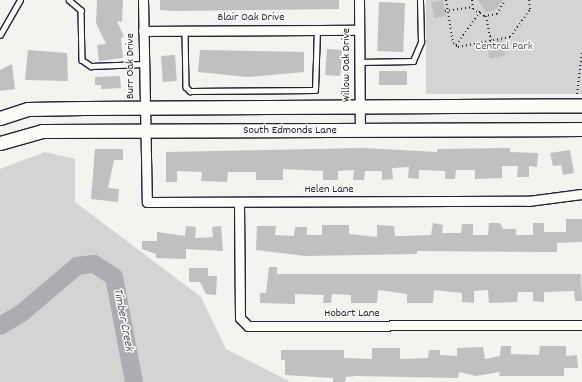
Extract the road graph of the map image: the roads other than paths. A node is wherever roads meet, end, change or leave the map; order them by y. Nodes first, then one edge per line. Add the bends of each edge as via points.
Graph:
1 (20, 0) edge
2 (69, 0) edge
3 (143, 0) edge
4 (359, 0) edge
5 (420, 0) edge
6 (317, 30) junction
7 (359, 30) junction
8 (143, 31) junction
9 (185, 31) junction
10 (0, 35) edge
11 (359, 62) junction
12 (143, 64) junction
13 (580, 99) edge
14 (359, 106) junction
15 (144, 108) junction
16 (0, 118) edge
17 (582, 129) edge
18 (360, 130) junction
19 (145, 132) junction
20 (0, 143) edge
21 (582, 194) edge
22 (239, 203) junction
23 (582, 325) edge

1 - 10 lane
2 - 12 lane via 81,10 82,60 91,66
3 - 8 street, Burr Oak Drive
4 - 7 street, Willow Oak Drive
5 - 11 lane via 421,42 413,61
6 - 7 street, Blair Oak Drive
6 - 9 street, Blair Oak Drive
6 - 9 lane via 315,90 190,91 186,87
7 - 11 street, Willow Oak Drive
8 - 9 street, Blair Oak Drive
8 - 12 street, Burr Oak Drive
11 - 14 street, Willow Oak Drive
12 - 15 street, Burr Oak Drive
13 - 14 main road, South Edmonds Lane
14 - 15 main road, South Edmonds Lane
14 - 18 street, Willow Oak Drive
15 - 16 main road, South Edmonds Lane via 28,109
15 - 19 street, Burr Oak Drive
17 - 18 main road, South Edmonds Lane
18 - 19 main road, South Edmonds Lane
19 - 20 main road, South Edmonds Lane via 42,131
19 - 22 street, Helen Lane via 147,202
21 - 22 street, Helen Lane via 528,201
22 - 23 street, Hobart Lane via 240,318 248,326

